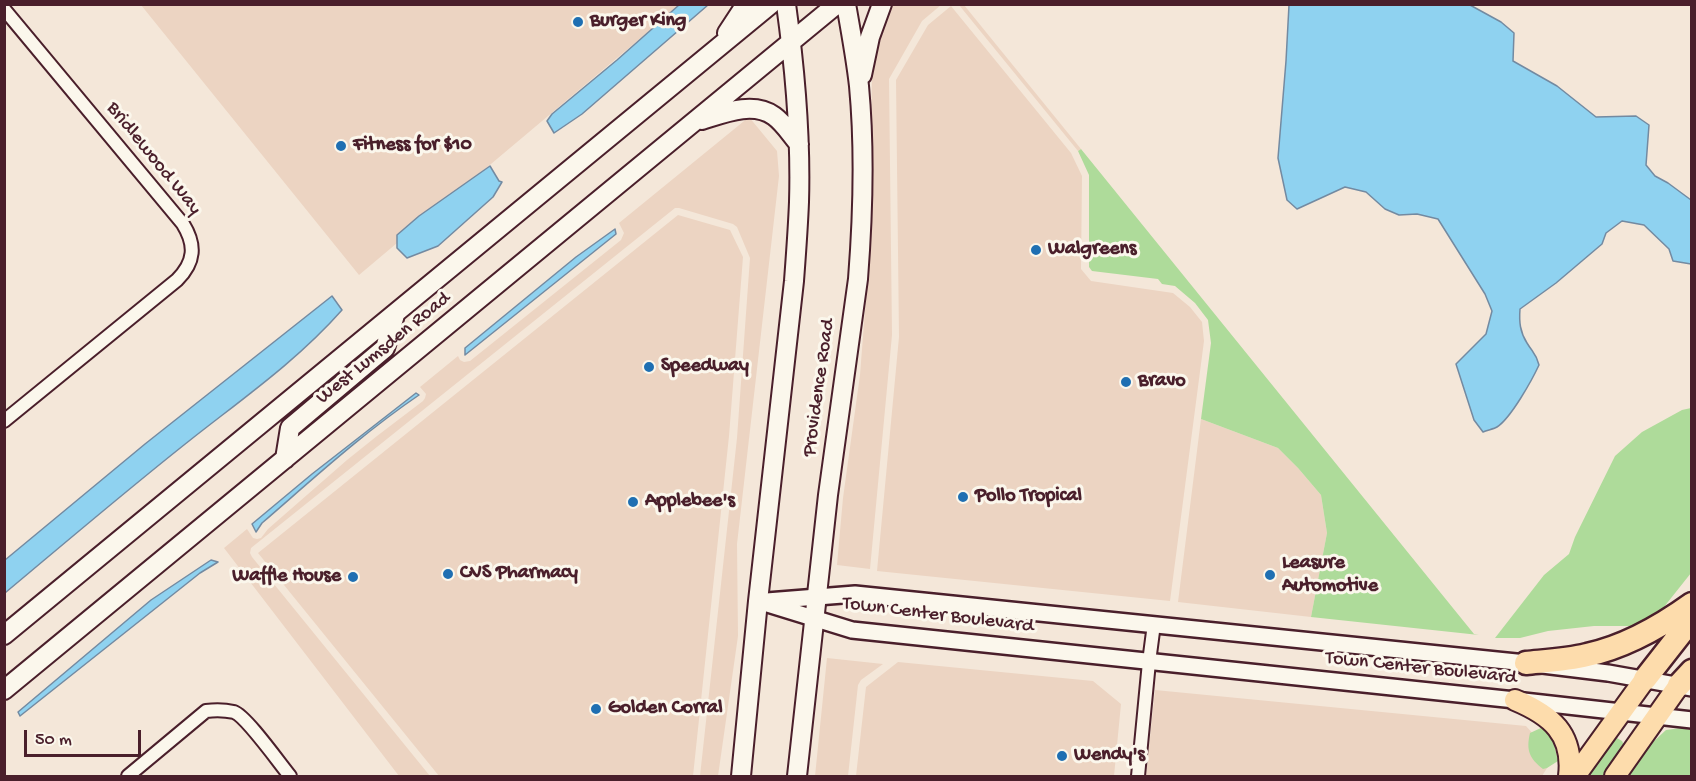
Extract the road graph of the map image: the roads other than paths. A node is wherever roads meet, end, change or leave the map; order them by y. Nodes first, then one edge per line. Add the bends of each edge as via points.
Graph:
1 (746, 4) edge
2 (771, 4) edge
3 (786, 4) edge
4 (837, 4) edge
5 (846, 4) edge
6 (882, 4) edge
7 (4, 9) edge
8 (791, 43) junction
9 (715, 51) junction
10 (859, 89) junction
11 (692, 124) junction
12 (799, 144) junction
13 (394, 315) junction
14 (4, 421) edge
15 (285, 459) junction
16 (816, 597) junction
17 (758, 602) junction
18 (1692, 604) edge
19 (814, 619) junction
20 (1692, 619) edge
21 (1154, 624) junction
22 (4, 635) edge
23 (1149, 662) junction
24 (1526, 663) junction
25 (1645, 679) junction
26 (1688, 681) edge
27 (4, 690) edge
28 (1515, 700) junction
29 (1621, 711) junction
30 (1657, 716) junction
31 (1692, 720) edge
32 (128, 777) edge
33 (290, 777) edge
34 (741, 777) edge
35 (798, 777) edge
36 (1138, 777) edge
37 (1569, 777) edge
38 (1575, 777) edge
39 (1615, 777) edge

1 - 9 main road
2 - 9 main road, West Lumsden Road
3 - 8 main road, Providence Road
4 - 8 main road, West Lumsden Road
5 - 10 main road, Providence Road
6 - 10 main road
7 - 14 street, Bridlewood Way via 183,224 192,252 190,264 177,280
8 - 11 main road, West Lumsden Road
8 - 12 main road, Providence Road
9 - 13 main road, West Lumsden Road
10 - 16 main road, Providence Road via 862,192 858,279
11 - 12 main road via 747,108 766,111
11 - 15 main road, West Lumsden Road
12 - 17 main road, Providence Road via 794,280
13 - 15 main road via 385,348 290,428
13 - 22 main road, West Lumsden Road
15 - 27 main road, West Lumsden Road
16 - 17 street, Town Center Boulevard
16 - 19 main road, Providence Road
16 - 21 street, Town Center Boulevard via 855,594
17 - 19 street, Town Center Boulevard
17 - 34 main road, Providence Road
18 - 24 highway via 1648,632 1610,648 1571,659
19 - 23 street, Town Center Boulevard via 852,630
19 - 35 main road, Providence Road
20 - 25 highway
21 - 23 street
21 - 24 street, Town Center Boulevard
23 - 28 street, Town Center Boulevard
23 - 36 street
24 - 25 street, Town Center Boulevard
25 - 26 street, Town Center Boulevard
25 - 29 main road
26 - 30 main road
28 - 29 street, Town Center Boulevard
28 - 37 main road via 1534,708 1558,727 1569,754
29 - 30 street, Town Center Boulevard
29 - 38 main road
30 - 31 street, Town Center Boulevard
30 - 39 main road
32 - 33 street via 206,711 215,710 236,713

